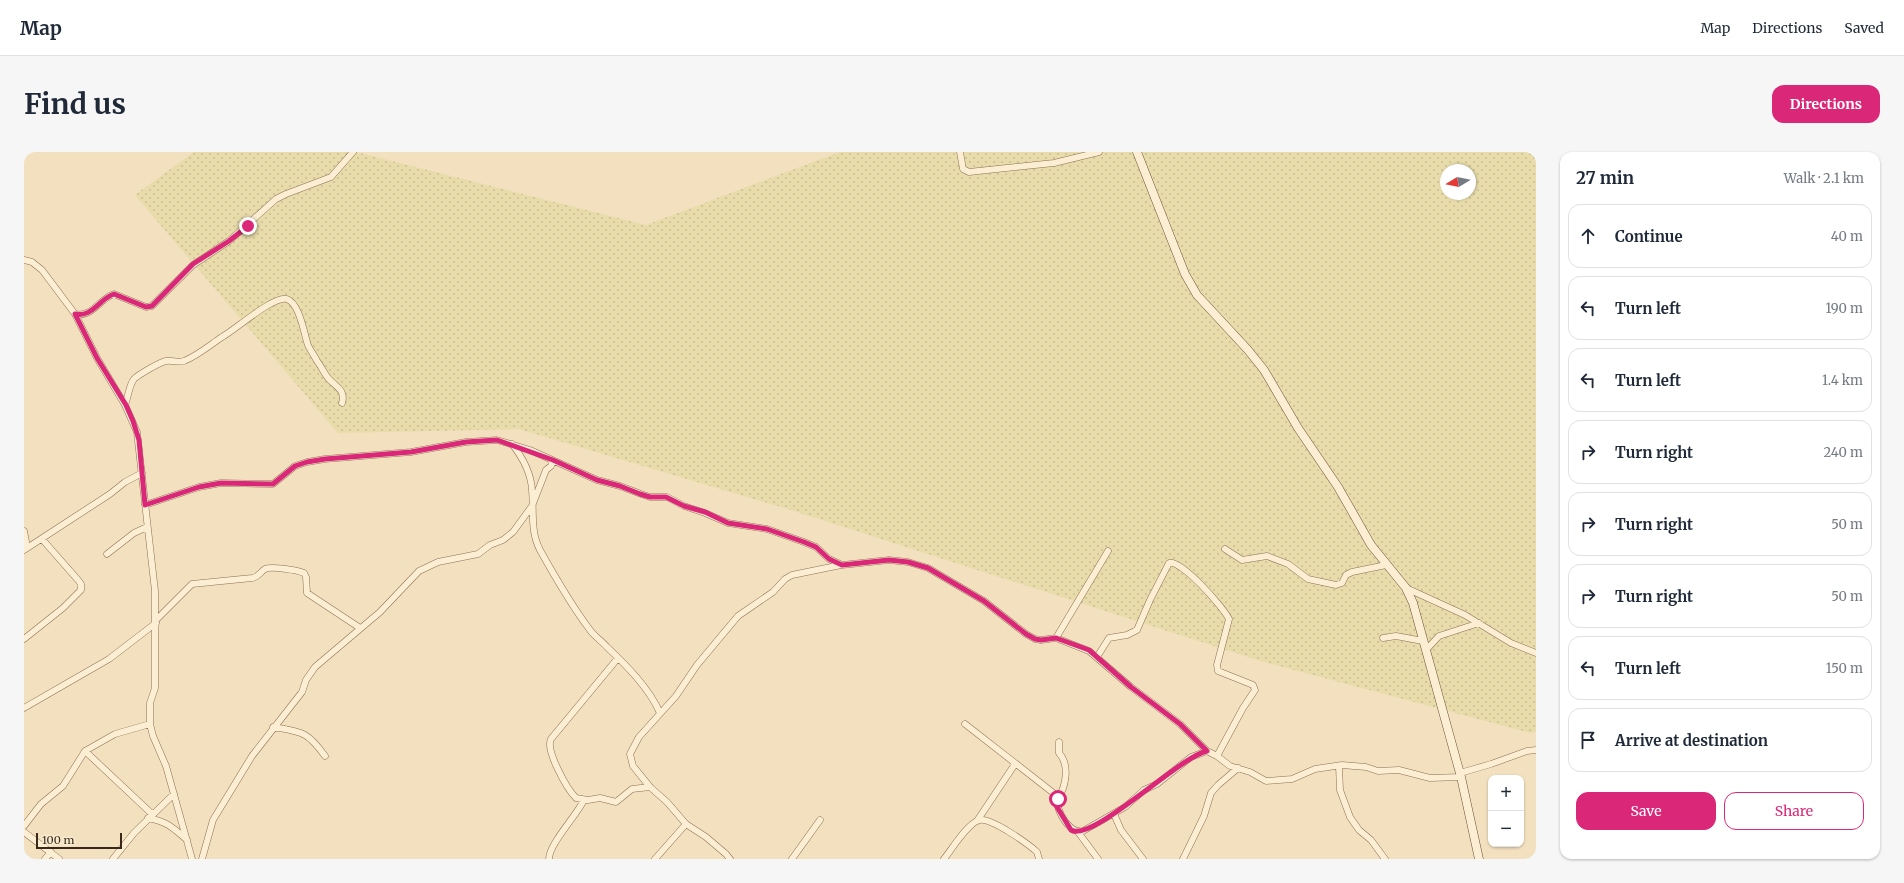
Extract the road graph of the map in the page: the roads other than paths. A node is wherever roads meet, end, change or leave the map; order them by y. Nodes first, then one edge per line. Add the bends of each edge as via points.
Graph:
1 (352, 152) edge
2 (960, 152) edge
3 (1099, 152) edge
4 (1137, 152) edge
5 (24, 260) edge
6 (75, 314) junction
7 (342, 403) dead end
8 (126, 405) junction
9 (512, 444) junction
10 (553, 460) junction
11 (142, 473) junction
12 (145, 505) junction
13 (532, 506) junction
14 (147, 526) junction
15 (24, 531) edge
16 (42, 539) junction
17 (26, 549) edge
18 (1225, 549) dead end
19 (1108, 552) dead end
20 (107, 554) dead end
21 (842, 565) junction
22 (1386, 565) junction
23 (1406, 588) junction
24 (156, 622) junction
25 (1479, 623) junction
26 (360, 628) junction
27 (1056, 638) junction
28 (1383, 638) dead end
29 (24, 639) edge
30 (1423, 641) junction
31 (1426, 650) junction
32 (1536, 653) edge
33 (1097, 657) junction
34 (618, 658) junction
35 (24, 708) edge
36 (660, 713) junction
37 (150, 724) junction
38 (965, 724) dead end
39 (273, 727) junction
40 (1059, 742) dead end
41 (1536, 750) edge
42 (1207, 751) junction
43 (85, 752) junction
44 (325, 756) dead end
45 (1218, 756) junction
46 (1015, 764) junction
47 (1339, 766) junction
48 (1238, 768) junction
49 (1461, 775) junction
50 (650, 787) junction
51 (174, 794) junction
52 (1058, 799) junction
53 (584, 800) junction
54 (1114, 814) junction
55 (150, 816) junction
56 (820, 820) dead end
57 (977, 822) junction
58 (686, 824) junction
59 (24, 826) edge
60 (24, 832) edge
61 (1078, 832) junction
62 (187, 840) junction
63 (51, 852) junction
64 (728, 858) edge
65 (45, 859) edge
66 (59, 859) edge
67 (113, 859) edge
68 (192, 859) edge
69 (202, 859) edge
70 (549, 859) edge
71 (655, 859) edge
72 (792, 859) edge
73 (944, 859) edge
74 (1038, 859) edge
75 (1098, 859) edge
76 (1143, 859) edge
77 (1183, 859) edge
78 (1385, 859) edge
79 (1479, 859) edge

1 - 6 street via 331,177 276,199 229,241 193,264 152,306 146,307 114,294 85,314
2 - 3 street via 964,169 969,172 1054,163
4 - 22 main road via 1185,274 1197,295 1264,370 1298,428 1338,487 1371,545
5 - 6 street via 32,262 42,270
6 - 8 street via 97,358
7 - 8 street via 343,395 340,389 328,378 313,355 302,321 293,305 288,299 284,299 256,312 229,333 188,358 182,361 165,361 138,376 132,383
8 - 11 street via 139,440
9 - 10 street
9 - 12 street via 497,440 481,440 411,452 325,459 295,466 273,484 221,483 199,487
9 - 13 street via 521,456 530,477
10 - 13 street via 546,470
10 - 21 street via 597,480 650,497 666,497 728,523 767,529 804,542
11 - 12 street
11 - 16 street
12 - 14 street
13 - 26 street via 513,532 503,540 478,554 444,561 419,571
13 - 34 street via 539,548 565,594 590,631
14 - 20 street via 129,536
14 - 24 street
15 - 17 street
16 - 17 street
16 - 29 street via 78,580 81,590
18 - 22 street via 1242,560 1268,556 1288,564 1308,579 1336,585 1342,583 1346,575 1352,572
19 - 27 street
21 - 27 street via 889,560 917,564 943,575 984,601 1026,634 1041,640
21 - 36 street via 792,575 773,592 738,616
22 - 23 main road
23 - 25 street
23 - 30 main road
24 - 26 street via 192,584 252,578 273,568 304,573 307,593
24 - 35 street via 109,659
24 - 37 street via 155,688 150,703
25 - 31 street via 1439,636
25 - 32 street
26 - 39 street via 315,667 302,692
27 - 33 street via 1083,647
28 - 30 street via 1396,636
30 - 31 main road
31 - 49 main road
33 - 42 street via 1180,724
33 - 45 street via 1109,638 1137,630 1169,563 1175,563 1195,578 1223,608 1229,619 1217,665 1218,671 1253,685 1255,690 1242,708
34 - 36 street via 640,682
34 - 53 street via 549,742 563,782 576,798
36 - 50 street via 639,737 630,754 632,766
37 - 43 street via 115,734
37 - 51 street
38 - 46 street
39 - 44 street via 303,733
39 - 69 street via 213,820
40 - 52 street via 1059,753 1064,758 1066,768 1062,793
41 - 49 street
42 - 45 street
42 - 54 street via 1191,757
43 - 55 street
43 - 59 street via 63,786 41,804
45 - 48 street via 1224,762
46 - 52 street
46 - 57 street
47 - 48 street via 1315,769 1292,778 1274,781
47 - 49 street via 1366,767 1378,771 1399,770 1430,778
47 - 78 street via 1340,790 1350,817
48 - 77 street via 1211,793 1204,816
49 - 79 main road
50 - 53 street via 632,789 616,802 600,798
50 - 58 street
51 - 55 street
51 - 62 street
52 - 61 street via 1057,807 1071,830
53 - 70 street via 553,846
54 - 61 street
54 - 76 street via 1121,830
55 - 62 street via 163,821
55 - 67 street
56 - 72 street
57 - 73 street via 969,827
57 - 74 street via 986,820 1005,830 1038,852
58 - 64 street
58 - 71 street
60 - 63 street
61 - 75 street
62 - 68 street
63 - 65 street
63 - 66 street

